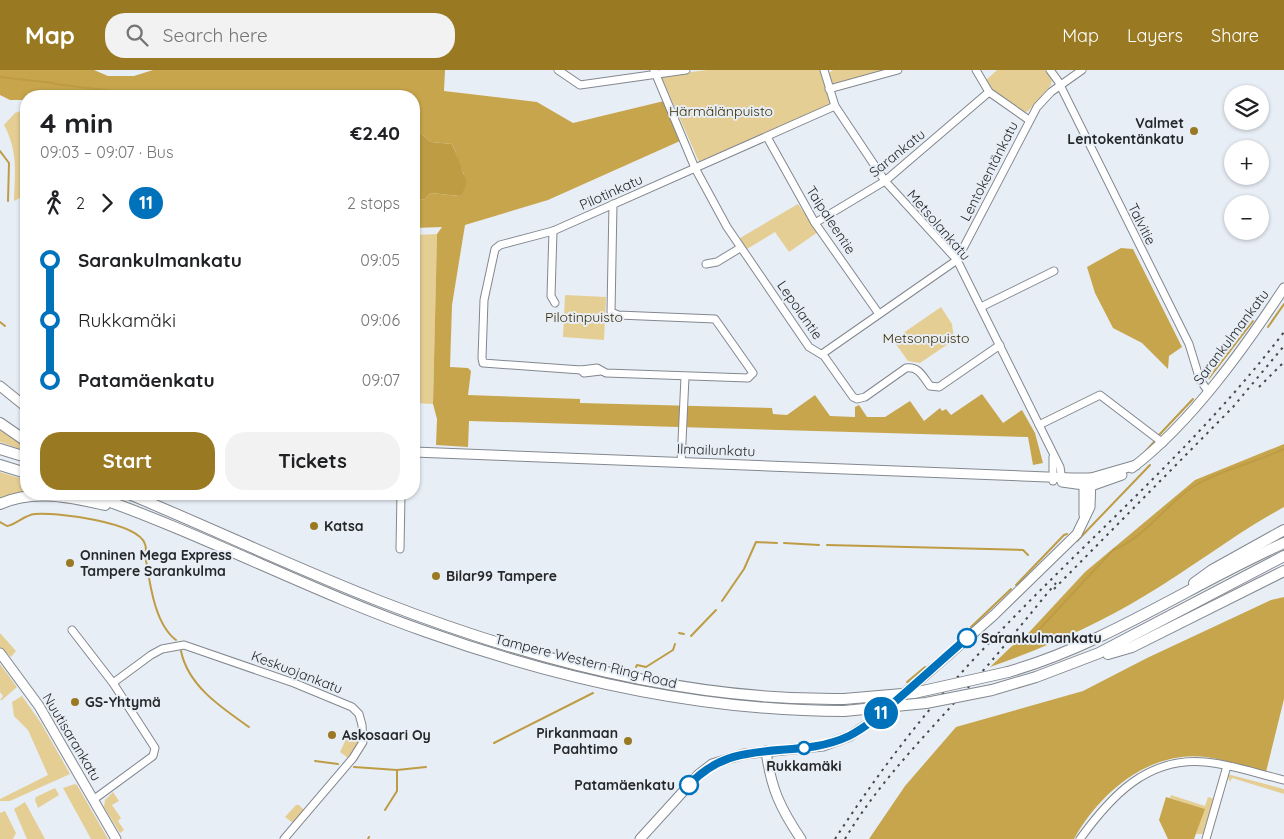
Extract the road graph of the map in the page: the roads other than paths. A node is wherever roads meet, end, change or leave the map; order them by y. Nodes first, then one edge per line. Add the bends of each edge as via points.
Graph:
1 (558, 70) edge
2 (686, 70) edge
3 (824, 70) edge
4 (898, 70) edge
5 (976, 70) edge
6 (1050, 70) edge
7 (1082, 70) edge
8 (655, 72) edge
9 (1059, 85) junction
10 (829, 89) junction
11 (989, 92) junction
12 (835, 106) junction
13 (1029, 120) junction
14 (767, 137) junction
15 (695, 168) junction
16 (885, 181) junction
17 (613, 204) junction
18 (815, 223) junction
19 (553, 231) junction
20 (740, 248) junction
21 (957, 260) junction
22 (706, 264) dead end
23 (1054, 271) dead end
24 (1284, 288) edge
25 (555, 303) dead end
26 (981, 307) junction
27 (879, 314) junction
28 (1000, 345) junction
29 (822, 354) junction
30 (685, 377) junction
31 (0, 386) edge
32 (1208, 391) junction
33 (20, 401) edge
34 (0, 423) edge
35 (1039, 425) junction
36 (20, 437) edge
37 (1163, 443) junction
38 (0, 449) edge
39 (420, 452) edge
40 (20, 455) edge
41 (681, 462) junction
42 (0, 465) edge
43 (20, 471) edge
44 (1057, 479) junction
45 (1088, 482) junction
46 (20, 498) edge
47 (76, 500) edge
48 (105, 500) edge
49 (143, 500) edge
50 (401, 500) edge
51 (0, 504) edge
52 (147, 515) junction
53 (1284, 530) edge
54 (1284, 543) edge
55 (400, 549) dead end
56 (1284, 556) edge
57 (1284, 571) edge
58 (1284, 577) edge
59 (1263, 581) junction
60 (1156, 610) junction
61 (72, 630) dead end
62 (0, 653) edge
63 (1068, 665) junction
64 (113, 683) junction
65 (766, 751) junction
66 (1227, 766) junction
67 (1284, 780) edge
68 (94, 800) junction
69 (116, 839) edge
70 (284, 839) edge
71 (640, 839) edge
72 (801, 839) edge
73 (1080, 839) edge
74 (1206, 839) edge

1 - 8 street via 580,85
2 - 8 street
3 - 10 street, Metsolankatu
4 - 10 street
5 - 11 street
6 - 9 street, Talvitie
7 - 9 street, Lentokentänkatu
8 - 15 street, Lepolantie
9 - 13 street, Lentokentänkatu
9 - 32 street, Talvitie via 1189,344 1200,380
10 - 12 street, Metsolankatu
11 - 13 street
11 - 16 street, Sarankatu
12 - 14 street, Pilotinkatu
12 - 16 street, Metsolankatu
13 - 21 street, Lentokentänkatu
14 - 15 street, Pilotinkatu
14 - 18 street, Taipaleentie
15 - 17 street, Pilotinkatu
15 - 20 street, Lepolantie
16 - 18 street, Sarankatu
16 - 21 street, Metsolankatu
17 - 19 street, Pilotinkatu
17 - 30 street via 611,312 618,315 715,319 753,373 748,378
18 - 27 street, Taipaleentie
19 - 25 street via 551,296
19 - 30 street, Pilotinkatu via 495,249 484,300 482,361 486,364 582,370 597,368 601,371
20 - 22 street via 717,262
20 - 29 street, Lepolantie via 809,346
21 - 26 street, Metsolankatu
21 - 27 street, Lentokentänkatu
23 - 26 street
24 - 32 main road, Sarankulmankatu
26 - 28 street, Metsolankatu
27 - 29 street, Lentokentänkatu
28 - 29 street, Lepolantie via 939,387 930,386 912,367 857,399 848,392
28 - 35 street, Metsolankatu
30 - 41 street
31 - 33 main road
32 - 37 main road, Sarankulmankatu
34 - 36 highway
35 - 37 street via 1100,395
35 - 44 street, Metsolankatu via 1060,467
37 - 45 main road, Sarankulmankatu via 1136,465
38 - 40 highway
39 - 41 main road, Ilmailunkatu
41 - 44 main road, Ilmailunkatu
42 - 43 highway
44 - 45 main road, Ilmailunkatu
45 - 65 main road via 1084,518 1077,534 994,615 863,728 823,746
46 - 51 highway
47 - 52 highway
48 - 52 highway, Tampere Western Ring Road
49 - 60 highway, Tampere Western Ring Road, bridge via 380,601 492,641 664,683 744,695 844,699 914,693 981,680 1037,664 1092,642
50 - 55 street
52 - 63 highway, Tampere Western Ring Road, bridge via 410,626 551,670 692,700 791,711 844,711 926,703 992,690
53 - 60 highway via 1212,570
54 - 60 highway, Tampere Western Ring Road
56 - 63 highway, Tampere Western Ring Road via 1137,634
57 - 59 highway
58 - 59 highway
59 - 63 highway via 1132,647
61 - 64 street
62 - 68 main road, Nuutisarankatu via 31,694
64 - 68 street via 155,750 146,761
64 - 70 street, Keskuojankatu via 156,652 184,645 294,682 352,707 359,714 363,742
65 - 71 main road via 733,756 712,764 693,780
65 - 72 main road via 776,799
66 - 67 street
66 - 73 street via 1185,762 1145,773 1110,800
66 - 74 street
68 - 69 main road, Nuutisarankatu

